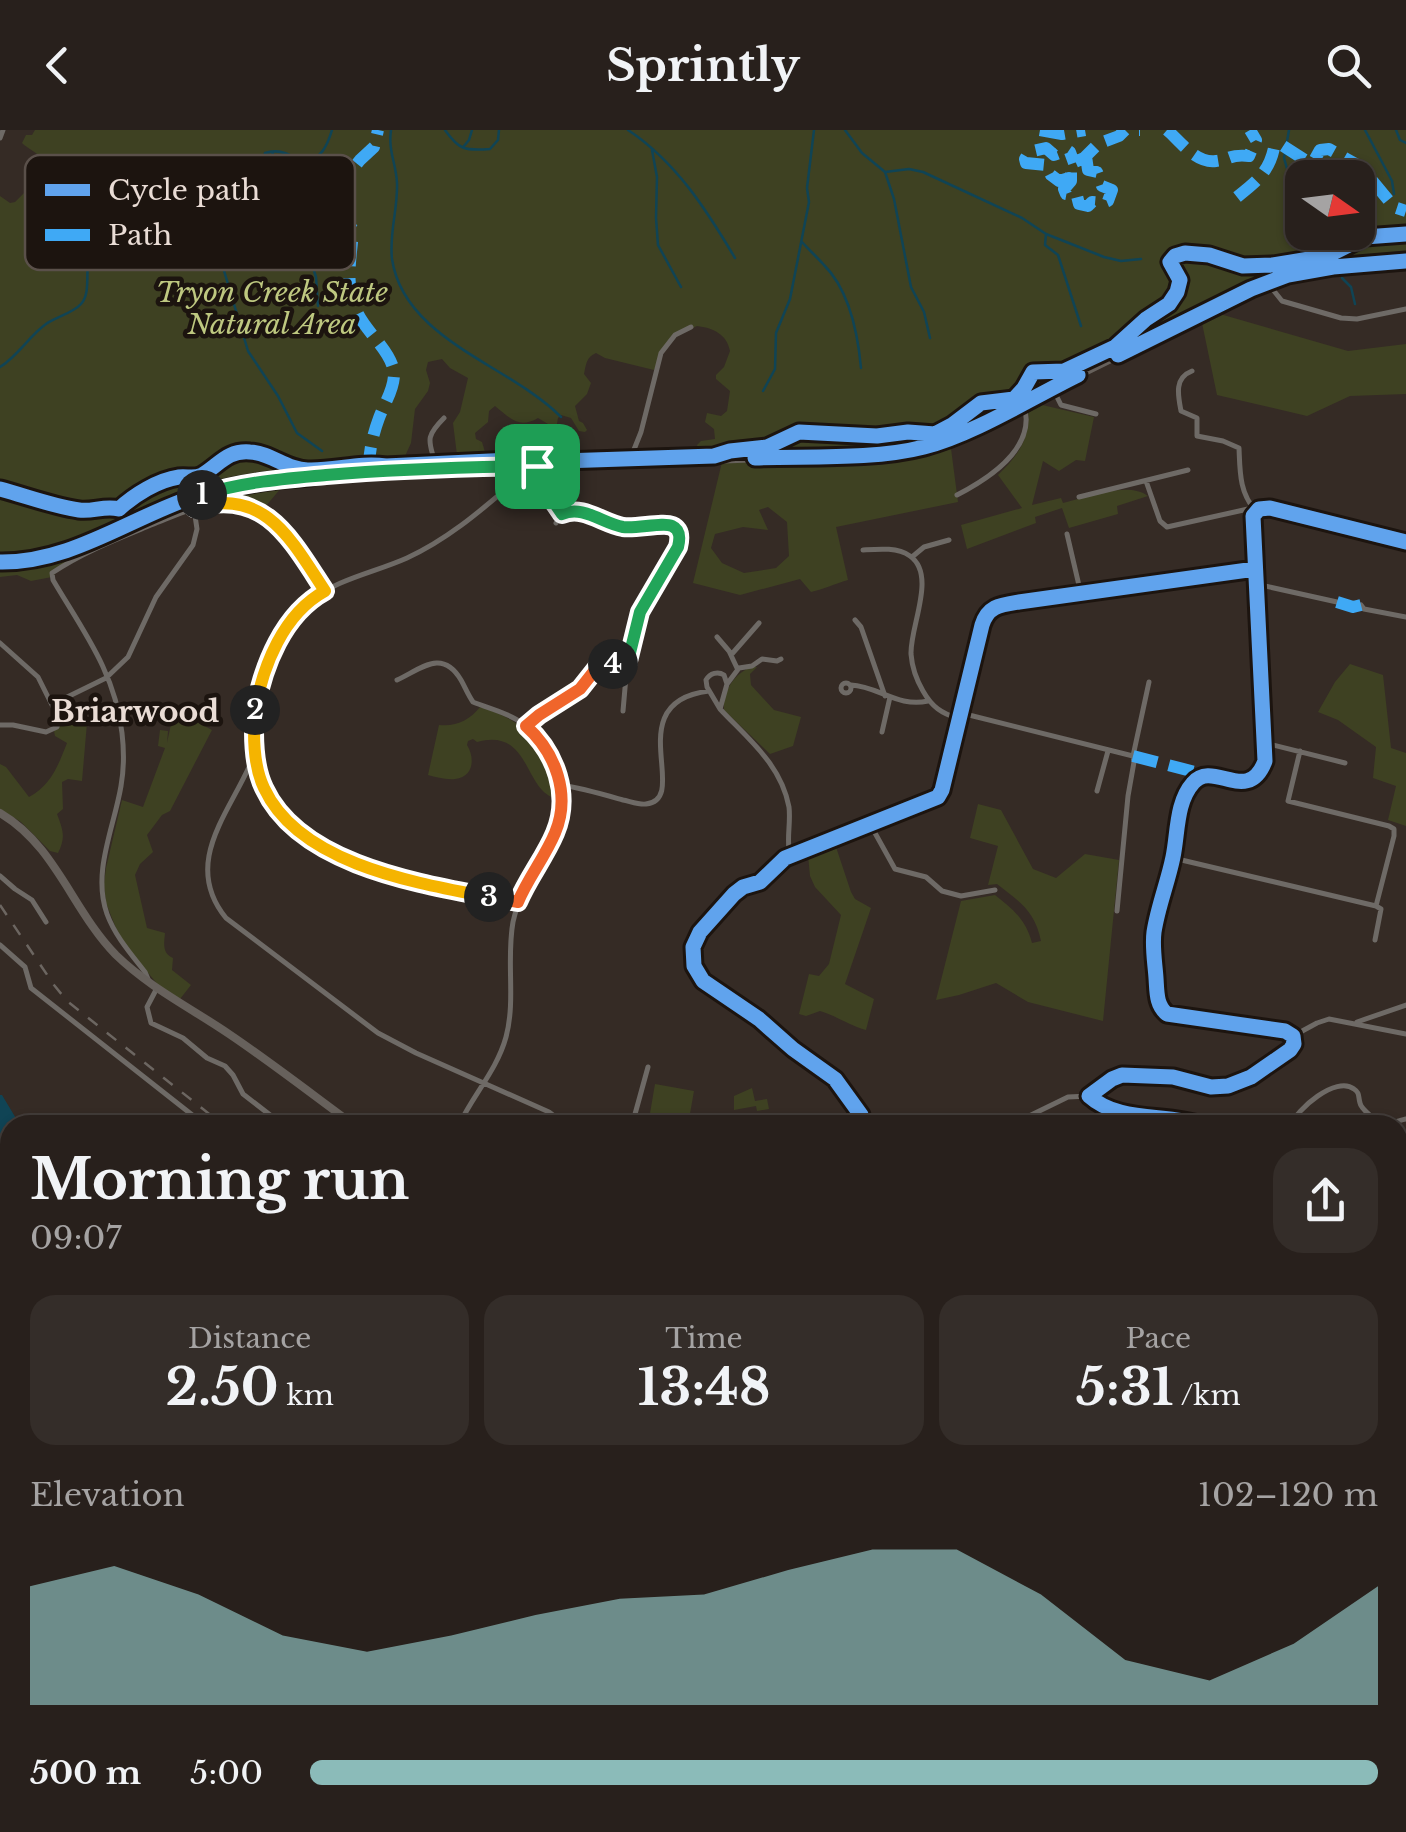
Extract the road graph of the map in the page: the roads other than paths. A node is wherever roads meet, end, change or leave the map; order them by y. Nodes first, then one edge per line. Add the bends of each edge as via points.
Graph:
1 (4, 130) edge
2 (0, 138) edge
3 (1406, 261) edge
4 (1271, 280) junction
5 (1406, 309) edge
6 (691, 327) dead end
7 (1192, 371) dead end
8 (1052, 388) junction
9 (1023, 402) junction
10 (1096, 414) dead end
11 (444, 418) dead end
12 (628, 462) junction
13 (526, 466) junction
14 (537, 466) junction
15 (436, 468) junction
16 (1188, 470) dead end
17 (1146, 481) junction
18 (957, 495) dead end
19 (1079, 497) dead end
20 (191, 498) junction
21 (194, 508) junction
22 (1256, 511) junction
23 (562, 514) junction
24 (556, 523) dead end
25 (1067, 534) dead end
26 (949, 540) dead end
27 (1406, 542) edge
28 (863, 550) dead end
29 (912, 557) junction
30 (0, 562) edge
31 (1255, 569) junction
32 (1256, 584) junction
33 (325, 591) junction
34 (1081, 594) junction
35 (1337, 602) dead end
36 (1362, 605) dead end
37 (1406, 617) edge
38 (855, 620) dead end
39 (759, 623) dead end
40 (717, 636) dead end
41 (0, 643) edge
42 (731, 655) junction
43 (781, 658) dead end
44 (627, 665) junction
45 (736, 671) junction
46 (109, 676) junction
47 (397, 680) dead end
48 (1149, 682) dead end
49 (728, 684) junction
50 (850, 685) dead end
51 (709, 691) junction
52 (888, 696) junction
53 (928, 701) junction
54 (53, 704) junction
55 (720, 709) junction
56 (623, 711) dead end
57 (960, 716) junction
58 (0, 725) edge
59 (526, 726) junction
60 (882, 732) dead end
61 (1265, 743) junction
62 (1108, 751) junction
63 (1300, 751) junction
64 (1133, 756) junction
65 (256, 760) junction
66 (1345, 762) dead end
67 (561, 785) junction
68 (1098, 791) dead end
69 (0, 813) edge
70 (870, 824) junction
71 (790, 856) junction
72 (1173, 858) junction
73 (0, 876) edge
74 (995, 890) dead end
75 (518, 902) junction
76 (1376, 906) junction
77 (1117, 910) dead end
78 (46, 922) dead end
79 (1375, 940) dead end
80 (0, 945) edge
81 (153, 985) junction
82 (1406, 1005) edge
83 (1354, 1023) junction
84 (1406, 1034) edge
85 (1293, 1036) junction
86 (648, 1067) dead end
87 (484, 1082) junction
88 (1089, 1096) junction
89 (857, 1109) junction
90 (193, 1115) edge
91 (270, 1115) edge
92 (340, 1115) edge
93 (465, 1115) edge
94 (555, 1115) edge
95 (635, 1115) edge
96 (860, 1115) edge
97 (870, 1115) edge
98 (1030, 1115) edge
99 (1137, 1115) edge
100 (1296, 1115) edge
101 (1370, 1115) edge

1 - 2 street
3 - 4 main road
4 - 5 street via 1288,304 1342,318
4 - 8 main road
6 - 12 street via 675,335 662,354
7 - 22 street via 1178,388 1181,411 1196,418 1200,436 1239,448 1242,482
8 - 9 main road
8 - 10 street via 1060,404
9 - 12 main road via 950,438 903,451
9 - 18 street via 1025,427 1010,457
11 - 15 street via 429,438
12 - 14 main road
13 - 14 main road
13 - 15 main road
13 - 33 street via 460,527 408,558
14 - 23 street
15 - 20 main road via 254,482
16 - 17 street
17 - 19 street
17 - 22 street via 1165,527
20 - 21 street
20 - 30 main road via 60,554
21 - 33 street via 229,503 266,514
21 - 46 street via 193,545 156,598 131,653
21 - 46 street via 54,571 52,580
22 - 27 street via 1270,508
22 - 31 street
23 - 24 street
23 - 44 street via 578,511 627,528 664,525 678,531 678,547 638,620
25 - 34 street
26 - 29 street
28 - 29 street
29 - 53 street via 923,582 911,656
31 - 32 street
31 - 34 street
32 - 35 street
32 - 61 street
33 - 65 street via 299,612 272,654 255,710
34 - 57 street via 988,611
36 - 37 street
38 - 52 street
39 - 42 street
40 - 42 street
41 - 54 street via 32,670
42 - 45 street
43 - 45 street
44 - 56 street
44 - 59 street via 599,665 580,689
45 - 49 street
46 - 54 street
46 - 81 street via 123,761 102,896 113,928
47 - 59 street via 443,663 473,702
48 - 64 street
49 - 51 street via 722,674 711,674
49 - 55 street
50 - 52 street
51 - 55 street
51 - 67 street via 678,700 664,718 664,783 652,802
52 - 53 street
52 - 60 street
53 - 57 street
54 - 58 street via 59,719 50,732
55 - 71 street via 778,775 788,806
57 - 62 street
57 - 70 street via 938,797
59 - 67 street via 552,758
61 - 63 street
61 - 72 street via 1263,766 1252,779 1205,775 1194,782 1181,809
62 - 64 street
62 - 68 street
63 - 66 street
63 - 76 street via 1288,801 1394,829
64 - 77 street
65 - 75 street via 261,782 283,814 340,857 425,884
65 - 87 street via 213,838 207,870 220,910 378,1033
67 - 75 street via 558,826
69 - 81 main road via 39,844 90,924
70 - 71 street
70 - 74 street via 894,869 961,896
71 - 89 street via 726,902 696,937 693,963 706,984 835,1079
72 - 76 street
72 - 85 street via 1154,939 1160,1008
73 - 78 street via 32,900
75 - 87 street via 509,1023
76 - 79 street via 1381,910
80 - 90 street via 24,967 31,988
81 - 91 street via 151,1022 225,1066 243,1094
81 - 92 main road
82 - 83 street
83 - 84 street
83 - 85 street via 1329,1019
85 - 88 street via 1290,1050 1236,1084 1122,1075
86 - 95 street
87 - 93 street
87 - 94 street
88 - 98 street via 1068,1097
88 - 99 street
89 - 96 street
89 - 97 street
100 - 101 street via 1321,1092 1346,1086

